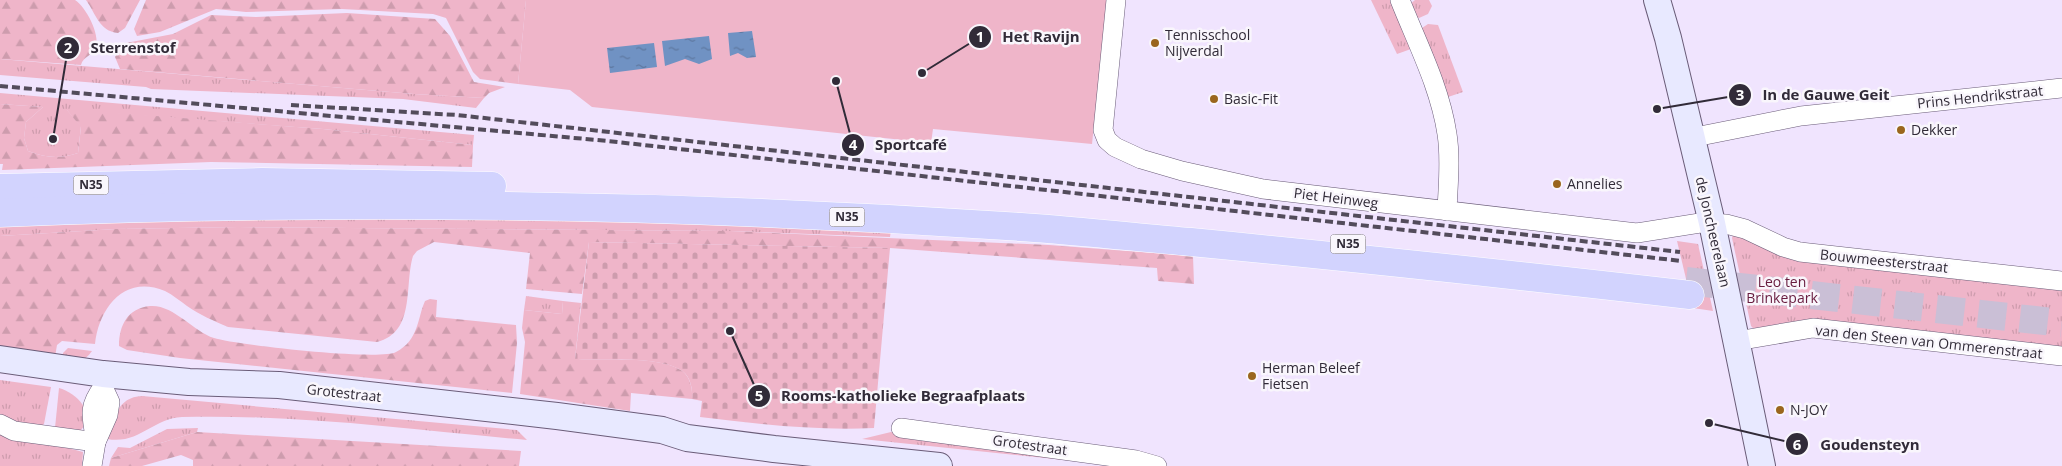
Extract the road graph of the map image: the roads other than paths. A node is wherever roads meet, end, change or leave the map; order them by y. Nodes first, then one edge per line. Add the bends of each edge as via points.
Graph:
1 (1116, 0) edge
2 (1400, 0) edge
3 (1656, 0) edge
4 (2062, 88) edge
5 (1697, 137) junction
6 (0, 188) edge
7 (1447, 211) junction
8 (0, 213) edge
9 (1709, 224) junction
10 (2062, 280) edge
11 (1737, 341) junction
12 (2062, 356) edge
13 (0, 359) edge
14 (0, 375) edge
15 (103, 380) junction
16 (0, 424) edge
17 (902, 428) dead end
18 (96, 442) junction
19 (92, 466) edge
20 (940, 466) edge
21 (1157, 466) edge
22 (1762, 466) edge

1 - 7 street, Piet Heinweg via 1103,130 1107,140 1123,151 1182,171 1263,189
2 - 7 street via 1445,120 1449,159
3 - 5 street, de Joncheerelaan
4 - 5 street, Prins Hendrikstraat via 1801,116
5 - 9 street, de Joncheerelaan
6 - 8 main road, N35 via 262,182 577,188 824,198 1019,211 1420,251 1688,288 1026,227 678,209 294,205
7 - 9 street, Piet Heinweg via 1637,233
9 - 10 street, Bouwmeesterstraat via 1745,229 1800,252
9 - 11 street, de Joncheerelaan
11 - 12 street, van den Steen van Ommerenstraat via 1813,328
11 - 22 street, de Joncheerelaan
13 - 15 street, Grotestraat
14 - 15 street, Grotestraat
15 - 18 street via 110,402
15 - 20 street, Grotestraat via 659,440 687,438
16 - 18 street via 14,431
17 - 21 street, Grotestraat via 1136,460
18 - 19 street

